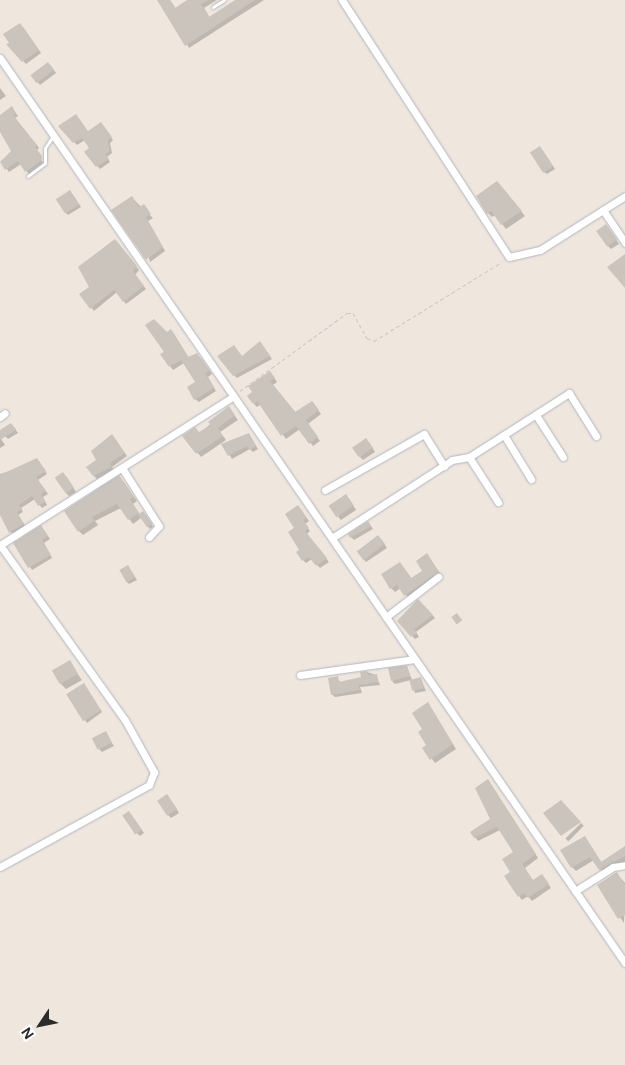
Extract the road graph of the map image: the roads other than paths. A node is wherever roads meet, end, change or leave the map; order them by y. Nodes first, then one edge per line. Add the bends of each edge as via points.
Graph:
1 (224, 0) edge
2 (342, 0) edge
3 (213, 7) dead end
4 (0, 58) edge
5 (53, 135) junction
6 (28, 176) dead end
7 (625, 196) edge
8 (603, 210) junction
9 (625, 243) edge
10 (234, 396) junction
11 (536, 414) junction
12 (504, 435) junction
13 (596, 436) dead end
14 (469, 457) junction
15 (563, 457) dead end
16 (444, 466) junction
17 (122, 468) junction
18 (531, 479) dead end
19 (325, 490) dead end
20 (498, 502) dead end
21 (149, 537) dead end
22 (332, 538) junction
23 (0, 545) edge
24 (438, 577) dead end
25 (386, 616) junction
26 (415, 660) junction
27 (300, 674) dead end
28 (625, 866) edge
29 (0, 867) edge
30 (575, 890) junction
31 (625, 963) edge

1 - 3 lane
2 - 8 street via 509,257 540,250
4 - 5 street
5 - 6 lane via 45,148 45,163
5 - 10 street
7 - 8 street
8 - 9 street
10 - 17 street
10 - 22 street
11 - 12 street
11 - 13 street via 569,393
11 - 15 street
12 - 14 street
12 - 18 street
14 - 16 street
14 - 20 street
16 - 19 street via 424,434
16 - 22 street
17 - 21 street via 159,526
17 - 23 street
22 - 25 street
23 - 29 street via 125,720 154,772 149,785
24 - 25 street
25 - 26 street
26 - 27 street
26 - 30 street
28 - 30 street via 613,867
30 - 31 street

